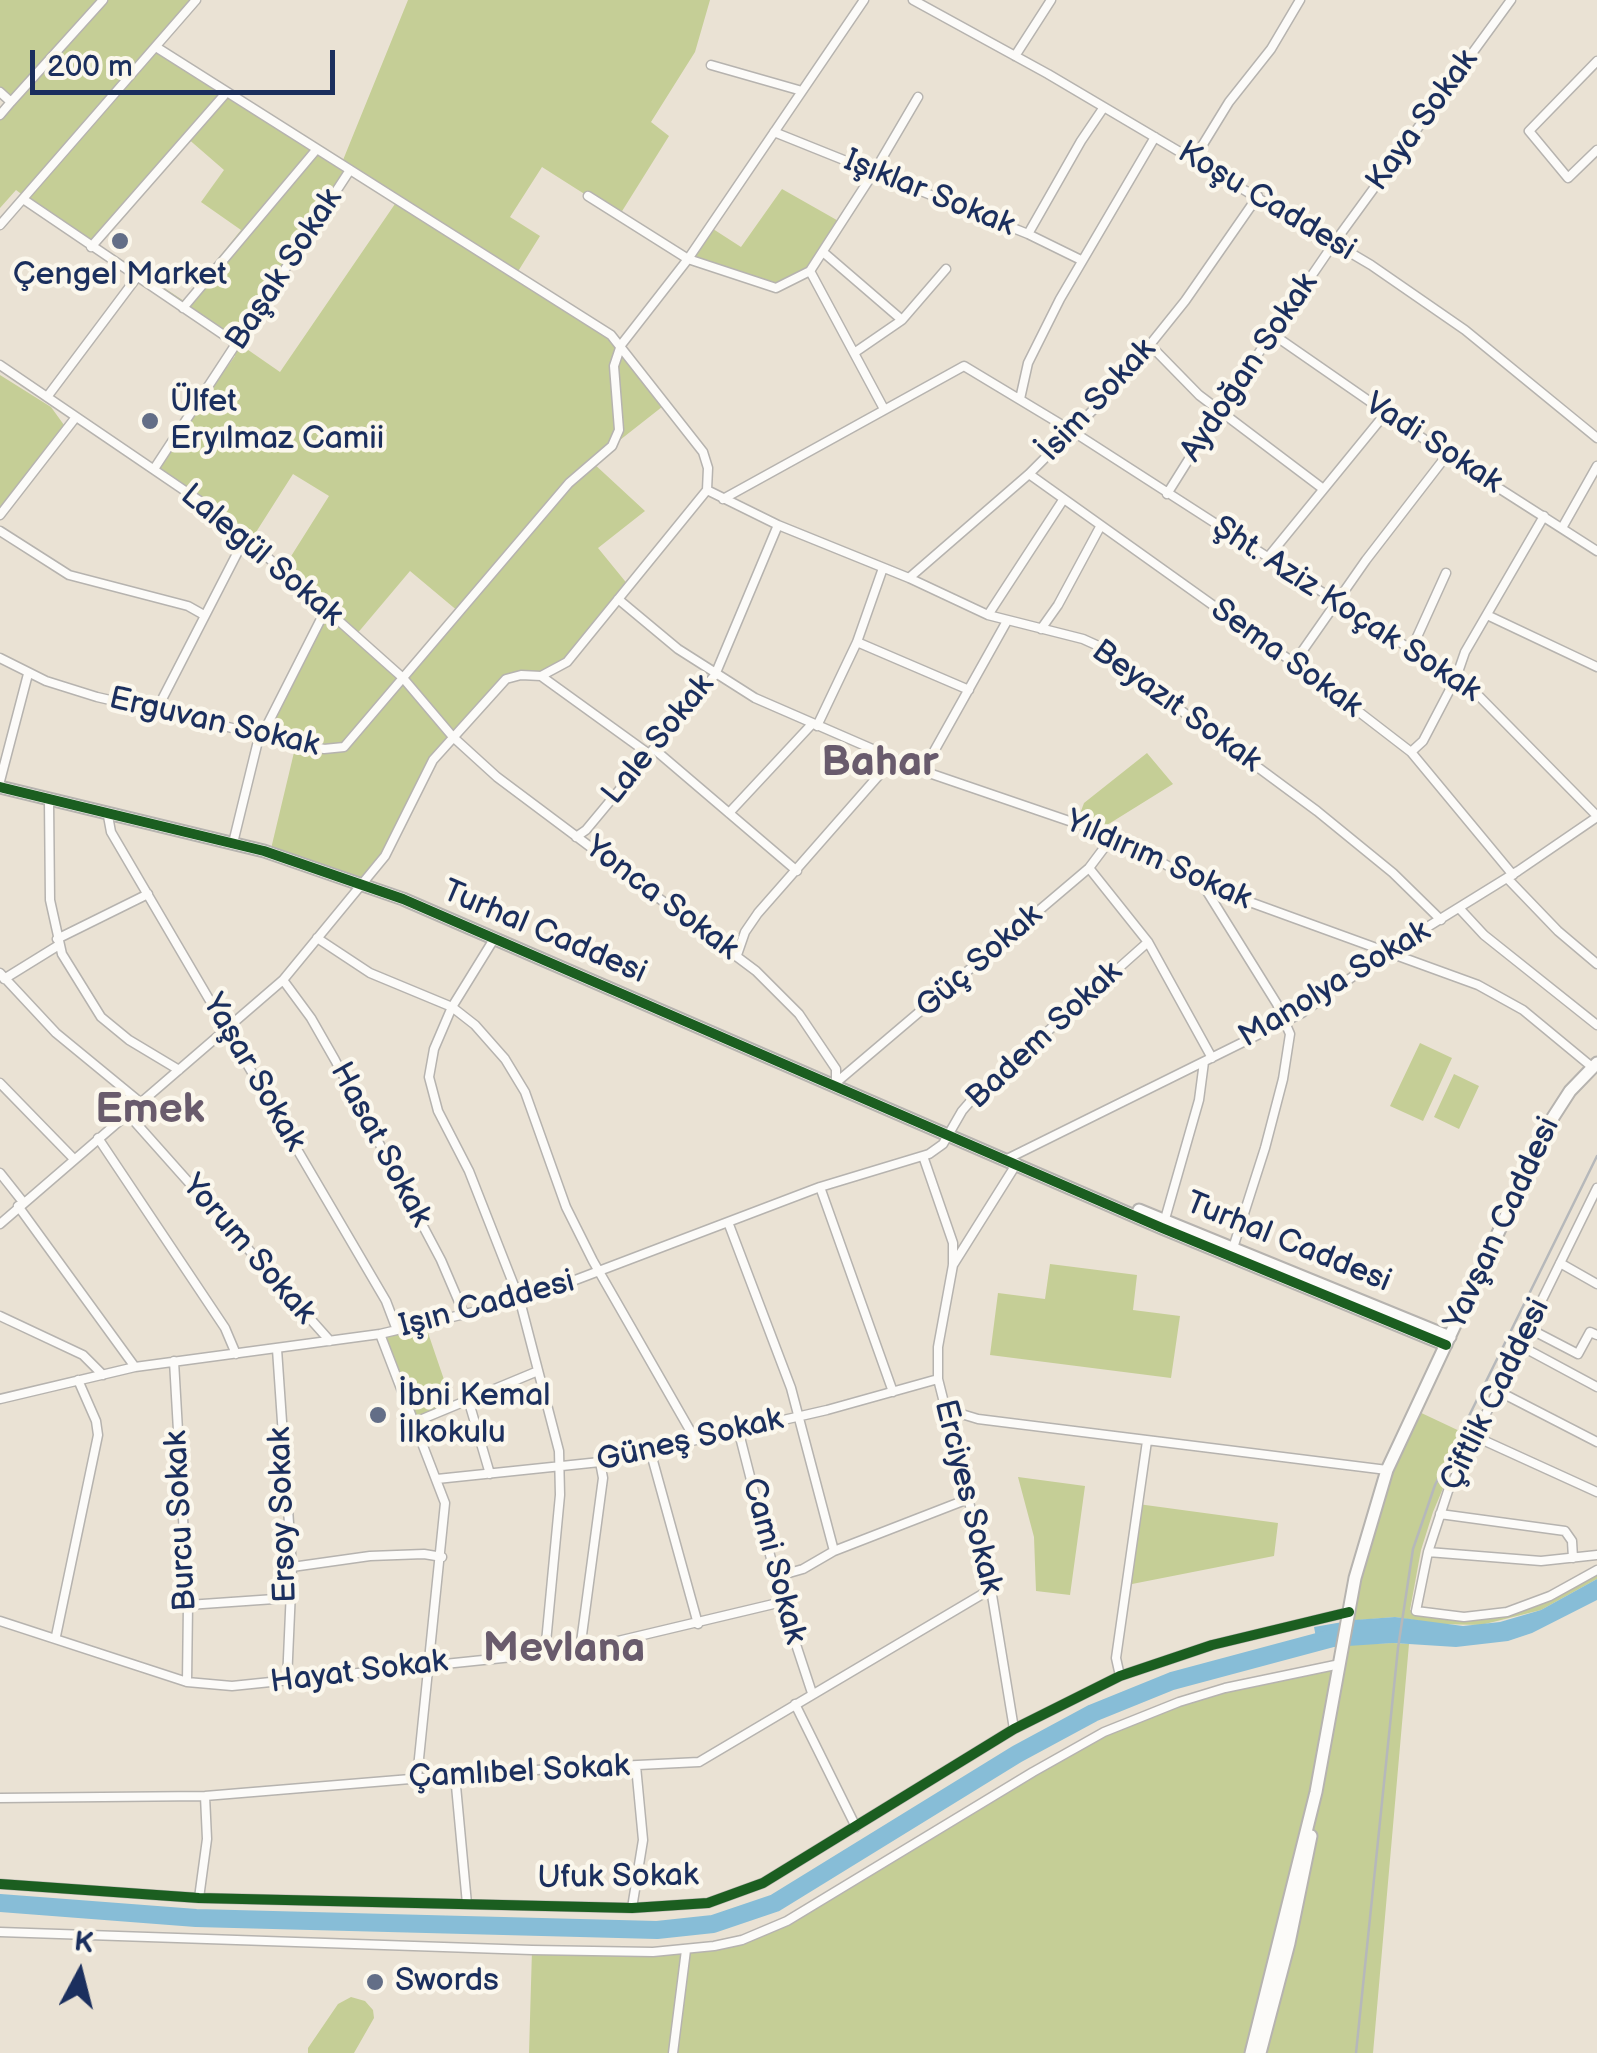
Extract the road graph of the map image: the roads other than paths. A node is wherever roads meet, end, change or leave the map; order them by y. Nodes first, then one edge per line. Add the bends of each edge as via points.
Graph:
1 (103, 0) edge
2 (196, 0) edge
3 (864, 0) edge
4 (913, 0) edge
5 (939, 0) edge
6 (1051, 0) edge
7 (1300, 0) edge
8 (1512, 0) edge
9 (934, 10) junction
10 (156, 46) junction
11 (1015, 56) junction
12 (1597, 61) edge
13 (711, 65) dead end
14 (802, 91) junction
15 (0, 92) edge
16 (226, 93) junction
17 (918, 96) dead end
18 (12, 102) junction
19 (1104, 107) junction
20 (0, 115) edge
21 (774, 132) junction
22 (1156, 137) junction
23 (316, 150) junction
24 (1597, 150) edge
25 (1194, 159) junction
26 (350, 170) junction
27 (874, 172) junction
28 (588, 196) dead end
29 (1258, 196) junction
30 (24, 198) junction
31 (0, 226) edge
32 (1028, 234) junction
33 (1334, 242) junction
34 (91, 247) junction
35 (823, 252) junction
36 (688, 259) junction
37 (1082, 260) junction
38 (946, 269) dead end
39 (810, 271) junction
40 (136, 278) junction
41 (182, 308) junction
42 (902, 320) junction
43 (1271, 333) junction
44 (236, 344) junction
45 (621, 345) junction
46 (1152, 346) junction
47 (854, 353) junction
48 (0, 366) edge
49 (47, 397) junction
50 (1020, 400) junction
51 (884, 410) junction
52 (1218, 411) junction
53 (1385, 414) junction
54 (76, 417) junction
55 (1072, 431) junction
56 (1597, 438) edge
57 (1447, 456) junction
58 (1597, 466) edge
59 (154, 470) junction
60 (1029, 474) junction
61 (1322, 488) junction
62 (707, 490) junction
63 (1166, 494) junction
64 (723, 499) junction
65 (1063, 500) junction
66 (0, 515) edge
67 (1544, 516) junction
68 (778, 524) junction
69 (1100, 527) junction
70 (1562, 528) junction
71 (0, 531) edge
72 (246, 536) junction
73 (1597, 551) edge
74 (1269, 556) junction
75 (883, 568) junction
76 (1446, 573) dead end
77 (909, 578) junction
78 (618, 599) junction
79 (1338, 601) junction
80 (326, 608) junction
81 (204, 615) junction
82 (988, 615) junction
83 (1486, 615) junction
84 (1007, 621) junction
85 (1041, 630) junction
86 (856, 642) junction
87 (1412, 648) junction
88 (0, 658) edge
89 (1294, 663) junction
90 (1597, 667) edge
91 (28, 674) junction
92 (714, 675) junction
93 (541, 676) junction
94 (403, 678) junction
95 (1456, 678) junction
96 (969, 690) junction
97 (156, 711) junction
98 (814, 725) junction
99 (262, 735) junction
100 (453, 736) junction
101 (652, 751) junction
102 (1411, 752) junction
103 (894, 758) junction
104 (923, 772) junction
105 (0, 784) edge
106 (49, 801) junction
107 (730, 813) junction
108 (108, 816) junction
109 (1597, 817) edge
110 (576, 836) junction
111 (1113, 836) junction
112 (233, 844) junction
113 (1089, 868) junction
114 (797, 870) junction
115 (1510, 876) junction
116 (360, 882) junction
117 (1203, 885) junction
118 (148, 894) junction
119 (1459, 908) junction
120 (1440, 920) junction
121 (317, 938) junction
122 (494, 938) junction
123 (58, 942) junction
124 (1148, 942) junction
125 (1387, 952) junction
126 (736, 955) junction
127 (1597, 964) edge
128 (2, 976) edge
129 (283, 980) junction
130 (452, 1007) junction
131 (1286, 1021) junction
132 (1597, 1026) edge
133 (228, 1029) junction
134 (1208, 1060) junction
135 (1595, 1065) edge
136 (179, 1070) junction
137 (837, 1083) junction
138 (0, 1084) edge
139 (140, 1102) junction
140 (127, 1112) junction
141 (949, 1134) junction
142 (98, 1138) junction
143 (923, 1156) junction
144 (74, 1159) junction
145 (1012, 1161) junction
146 (0, 1173) edge
147 (1051, 1178) junction
148 (820, 1187) junction
149 (1597, 1188) edge
150 (21, 1204) junction
151 (1165, 1220) junction
152 (728, 1222) junction
153 (0, 1224) edge
154 (1233, 1248) junction
155 (1560, 1263) junction
156 (953, 1265) junction
157 (601, 1273) junction
158 (1597, 1284) edge
159 (520, 1301) junction
160 (0, 1316) edge
161 (465, 1316) junction
162 (1528, 1328) junction
163 (397, 1330) junction
164 (380, 1334) junction
165 (1597, 1335) edge
166 (1448, 1341) junction
167 (330, 1342) junction
168 (1519, 1345) junction
169 (277, 1349) junction
170 (236, 1354) junction
171 (174, 1362) junction
172 (135, 1368) junction
173 (538, 1371) junction
174 (103, 1374) junction
175 (938, 1379) junction
176 (78, 1380) junction
177 (1597, 1387) edge
178 (1496, 1390) junction
179 (893, 1392) junction
180 (0, 1399) edge
181 (468, 1399) junction
182 (945, 1410) junction
183 (800, 1416) junction
184 (415, 1422) junction
185 (738, 1428) junction
186 (1474, 1436) junction
187 (695, 1438) junction
188 (1147, 1441) junction
189 (1597, 1442) edge
190 (650, 1450) junction
191 (600, 1462) junction
192 (560, 1468) junction
193 (1387, 1470) junction
194 (490, 1474) junction
195 (437, 1479) junction
196 (1597, 1492) edge
197 (968, 1500) junction
198 (1440, 1514) junction
199 (834, 1550) junction
200 (1428, 1552) junction
201 (1597, 1555) edge
202 (442, 1557) junction
203 (1573, 1558) junction
204 (292, 1568) junction
205 (1597, 1570) edge
206 (776, 1577) junction
207 (992, 1589) junction
208 (289, 1598) junction
209 (782, 1602) junction
210 (188, 1605) junction
211 (1348, 1616) junction
212 (0, 1620) edge
213 (698, 1624) junction
214 (56, 1636) junction
215 (580, 1650) junction
216 (545, 1653) junction
217 (1341, 1658) junction
218 (430, 1664) junction
219 (1120, 1676) junction
220 (287, 1681) junction
221 (187, 1682) junction
222 (812, 1693) junction
223 (796, 1704) junction
224 (1014, 1730) junction
225 (636, 1766) junction
226 (455, 1775) junction
227 (417, 1778) junction
228 (1316, 1792) junction
229 (205, 1796) junction
230 (0, 1798) edge
231 (856, 1827) junction
232 (0, 1884) edge
233 (200, 1898) junction
234 (467, 1904) junction
235 (632, 1908) junction
236 (0, 1932) edge
237 (686, 1950) junction
238 (672, 2053) edge
239 (1251, 2053) edge
240 (1260, 2053) edge

1 - 18 street
2 - 10 street
3 - 14 street
4 - 9 street, Koşu Caddesi
5 - 9 street
6 - 11 street
7 - 25 street
8 - 33 street, Kaya Sokak
9 - 11 street, Koşu Caddesi
10 - 16 street
10 - 30 street
11 - 19 street, Koşu Caddesi
12 - 24 street via 1529,131 1568,178
13 - 14 street
14 - 21 street
15 - 18 street
16 - 23 street
16 - 34 street
17 - 27 street
18 - 20 street
19 - 22 street, Koşu Caddesi
19 - 32 street
21 - 27 street, Işıklar Sokak
21 - 36 street
22 - 25 street, Koşu Caddesi
22 - 37 street
23 - 26 street
23 - 41 street
25 - 29 street, Koşu Caddesi
26 - 44 street, Başak Sokak
26 - 45 street
27 - 32 street, Işıklar Sokak
27 - 35 street
28 - 36 street
29 - 33 street, Koşu Caddesi
29 - 46 street, İsim Sokak
30 - 31 street
30 - 34 street
32 - 37 street, Işıklar Sokak
33 - 43 street, Aydoğan Sokak
33 - 56 street, Koşu Caddesi via 1464,330
34 - 40 street
35 - 39 street
35 - 42 street
36 - 39 street via 771,288
36 - 45 street
37 - 50 street via 1028,363
38 - 42 street
39 - 47 street
40 - 41 street
40 - 49 street
41 - 44 street
42 - 47 street
43 - 52 street, Aydoğan Sokak
43 - 53 street, Vadi Sokak
44 - 59 street, Başak Sokak
45 - 62 street via 703,452
45 - 94 street via 614,366 616,440 569,483
46 - 52 street
46 - 55 street, İsim Sokak
47 - 51 street
48 - 49 street, Lalegül Sokak
49 - 54 street, Lalegül Sokak
50 - 51 street, Şht. Aziz Koçak Sokak via 964,366
50 - 55 street, Şht. Aziz Koçak Sokak
51 - 64 street
52 - 61 street
52 - 63 street, Aydoğan Sokak
53 - 57 street, Vadi Sokak
53 - 61 street
54 - 59 street, Lalegül Sokak
54 - 66 street
55 - 60 street, İsim Sokak
55 - 63 street, Şht. Aziz Koçak Sokak
57 - 67 street, Vadi Sokak
57 - 79 street
58 - 70 street
59 - 72 street, Lalegül Sokak
60 - 65 street, Sema Sokak
60 - 77 street, İsim Sokak
61 - 74 street
62 - 64 street, Beyazıt Sokak
62 - 78 street
63 - 74 street, Şht. Aziz Koçak Sokak
64 - 68 street, Beyazıt Sokak
65 - 69 street, Sema Sokak
65 - 82 street
67 - 70 street, Vadi Sokak
67 - 83 street
68 - 75 street, Beyazıt Sokak
68 - 92 street, Lale Sokak
69 - 85 street
69 - 89 street, Sema Sokak
70 - 73 street, Vadi Sokak
71 - 81 street via 69,575
72 - 80 street, Lalegül Sokak
72 - 81 street
74 - 79 street, Şht. Aziz Koçak Sokak
75 - 77 street, Beyazıt Sokak
75 - 86 street
76 - 87 street
77 - 82 street, Beyazıt Sokak
78 - 92 street, Yıldırım Sokak
78 - 93 street via 567,662
79 - 87 street, Şht. Aziz Koçak Sokak
79 - 89 street
80 - 94 street, Lalegül Sokak
80 - 99 street
81 - 97 street
82 - 84 street, Beyazıt Sokak
83 - 90 street
83 - 95 street
84 - 85 street, Beyazıt Sokak
84 - 96 street
85 - 120 street, Beyazıt Sokak via 1105,650 1318,811
86 - 96 street
86 - 98 street
87 - 95 street, Şht. Aziz Koçak Sokak
88 - 91 street, Erguvan Sokak
89 - 102 street, Sema Sokak
91 - 97 street, Erguvan Sokak
91 - 105 street
92 - 98 street, Yıldırım Sokak
92 - 101 street, Lale Sokak
93 - 100 street via 506,679
93 - 101 street
94 - 99 street, Erguvan Sokak via 344,746 324,749
94 - 100 street, Lalegül Sokak
95 - 102 street
95 - 109 street, Şht. Aziz Koçak Sokak
96 - 104 street
97 - 99 street, Erguvan Sokak
98 - 103 street, Yıldırım Sokak
98 - 107 street
99 - 112 street
100 - 110 street, Yonca Sokak
100 - 116 street via 423,776 390,848
101 - 107 street
101 - 110 street, Lale Sokak
102 - 115 street, Sema Sokak
103 - 104 street, Yıldırım Sokak
103 - 114 street
104 - 111 street, Yıldırım Sokak
105 - 106 street, Turhal Caddesi
106 - 108 street, Turhal Caddesi
106 - 123 street via 50,900
107 - 114 street
108 - 112 street, Turhal Caddesi
108 - 118 street, Yaşar Sokak
109 - 115 street, Manolya Sokak
110 - 126 street, Yonca Sokak
111 - 113 street, Güç Sokak
111 - 117 street, Yıldırım Sokak
112 - 116 street, Turhal Caddesi
113 - 124 street
113 - 137 street, Güç Sokak
114 - 126 street via 750,923
115 - 119 street, Manolya Sokak
115 - 127 street, Sema Sokak
116 - 121 street
116 - 122 street, Turhal Caddesi
117 - 125 street, Yıldırım Sokak
117 - 131 street
118 - 123 street
118 - 133 street, Yaşar Sokak
119 - 120 street, Manolya Sokak
119 - 132 street
120 - 125 street, Manolya Sokak
121 - 129 street
121 - 130 street via 370,973
122 - 130 street
122 - 137 street, Turhal Caddesi
123 - 128 street
123 - 136 street via 101,1017
124 - 134 street
124 - 141 street, Badem Sokak via 975,1096
125 - 131 street, Manolya Sokak
125 - 135 street, Yıldırım Sokak via 1478,984
126 - 137 street, Yonca Sokak via 800,1014 836,1069
128 - 139 street via 56,1033
129 - 133 street
129 - 161 street, Hasat Sokak via 335,1060
130 - 157 street via 491,1042 524,1092 566,1206
130 - 159 street via 430,1061 432,1095
131 - 134 street, Manolya Sokak
131 - 154 street via 1280,1091
133 - 136 street
133 - 163 street, Yaşar Sokak
134 - 145 street, Manolya Sokak
134 - 151 street
135 - 166 street, Yavşan Caddesi via 1550,1122
136 - 139 street
137 - 141 street, Turhal Caddesi
138 - 144 street
139 - 140 street
140 - 142 street
140 - 167 street, Yorum Sokak
141 - 143 street, Işın Caddesi
141 - 145 street, Turhal Caddesi
142 - 144 street
142 - 170 street
143 - 148 street, Işın Caddesi
143 - 156 street, Erciyes Sokak via 953,1243
144 - 150 street
145 - 147 street, Turhal Caddesi
145 - 156 street, Erciyes Sokak
146 - 150 street
147 - 151 street, Turhal Caddesi
147 - 166 street, Turhal Caddesi
148 - 152 street, Işın Caddesi
148 - 179 street
149 - 155 street, Çiftlik Caddesi
150 - 153 street
150 - 172 street
151 - 154 street, Turhal Caddesi
152 - 157 street, Işın Caddesi
152 - 183 street
154 - 166 street, Turhal Caddesi
155 - 158 street
155 - 162 street, Çiftlik Caddesi
156 - 175 street, Erciyes Sokak
157 - 159 street, Işın Caddesi
157 - 187 street
159 - 161 street, Işın Caddesi
159 - 173 street
160 - 174 street via 83,1355
161 - 163 street, Işın Caddesi
162 - 165 street via 1578,1354 1591,1332
162 - 168 street, Çiftlik Caddesi
163 - 164 street, Işın Caddesi
164 - 167 street, Işın Caddesi
164 - 184 street
166 - 193 street, Yavşan Caddesi
167 - 169 street, Işın Caddesi
168 - 177 street
168 - 178 street, Çiftlik Caddesi
169 - 170 street, Işın Caddesi
169 - 204 street, Ersoy Sokak
170 - 171 street, Işın Caddesi
171 - 172 street, Işın Caddesi
171 - 210 street, Burcu Sokak
172 - 174 street, Işın Caddesi
173 - 181 street
173 - 192 street
174 - 176 street, Işın Caddesi
175 - 179 street, Güneş Sokak
175 - 182 street, Erciyes Sokak
176 - 180 street, Işın Caddesi
176 - 214 street via 96,1421 97,1442
178 - 186 street, Çiftlik Caddesi
178 - 189 street
179 - 183 street, Güneş Sokak
181 - 184 street
181 - 194 street
182 - 188 street
182 - 197 street, Erciyes Sokak
183 - 185 street, Güneş Sokak
183 - 199 street
184 - 195 street
185 - 187 street, Güneş Sokak
185 - 206 street, Cami Sokak
186 - 196 street
186 - 198 street, Çiftlik Caddesi
187 - 190 street, Güneş Sokak
188 - 193 street
188 - 219 street via 1116,1658
190 - 191 street, Güneş Sokak
190 - 213 street
191 - 192 street, Güneş Sokak
191 - 215 street
192 - 194 street, Güneş Sokak
192 - 216 street
193 - 211 street, Yavşan Caddesi
194 - 195 street, Güneş Sokak
195 - 202 street via 445,1503
197 - 199 street
197 - 207 street, Erciyes Sokak
198 - 200 street, Çiftlik Caddesi
198 - 203 street via 1566,1531
199 - 206 street
200 - 203 street
200 - 205 street, Çiftlik Caddesi via 1416,1611 1464,1617 1507,1612
201 - 203 street
202 - 204 street via 370,1556
202 - 218 street
204 - 208 street, Ersoy Sokak
206 - 209 street, Cami Sokak
207 - 222 street, Çamlıbel Sokak
207 - 224 street, Erciyes Sokak
208 - 210 street
208 - 220 street, Ersoy Sokak
209 - 213 street, Hayat Sokak
209 - 222 street, Cami Sokak
210 - 221 street, Burcu Sokak
211 - 217 street, Yavşan Caddesi
211 - 219 street, Ufuk Sokak via 1212,1645
212 - 214 street, Hayat Sokak
213 - 215 street, Hayat Sokak
214 - 221 street, Hayat Sokak
215 - 216 street, Hayat Sokak
216 - 218 street, Hayat Sokak
217 - 228 street, Yavşan Caddesi
217 - 237 street via 1225,1688 1119,1726 787,1920 742,1940
218 - 220 street, Hayat Sokak
218 - 227 street
219 - 224 street, Ufuk Sokak
220 - 221 street, Hayat Sokak
222 - 223 street, Çamlıbel Sokak
223 - 225 street, Çamlıbel Sokak via 700,1762
223 - 231 street
224 - 231 street, Ufuk Sokak
225 - 226 street, Çamlıbel Sokak
225 - 235 street via 643,1840
226 - 227 street, Çamlıbel Sokak
226 - 234 street
227 - 229 street, Çamlıbel Sokak
228 - 239 street
228 - 240 street
229 - 230 street, Çamlıbel Sokak
229 - 233 street
231 - 235 street, Ufuk Sokak via 729,1897
232 - 233 street, Ufuk Sokak
233 - 234 street, Ufuk Sokak
234 - 235 street, Ufuk Sokak
236 - 237 street
237 - 238 street

